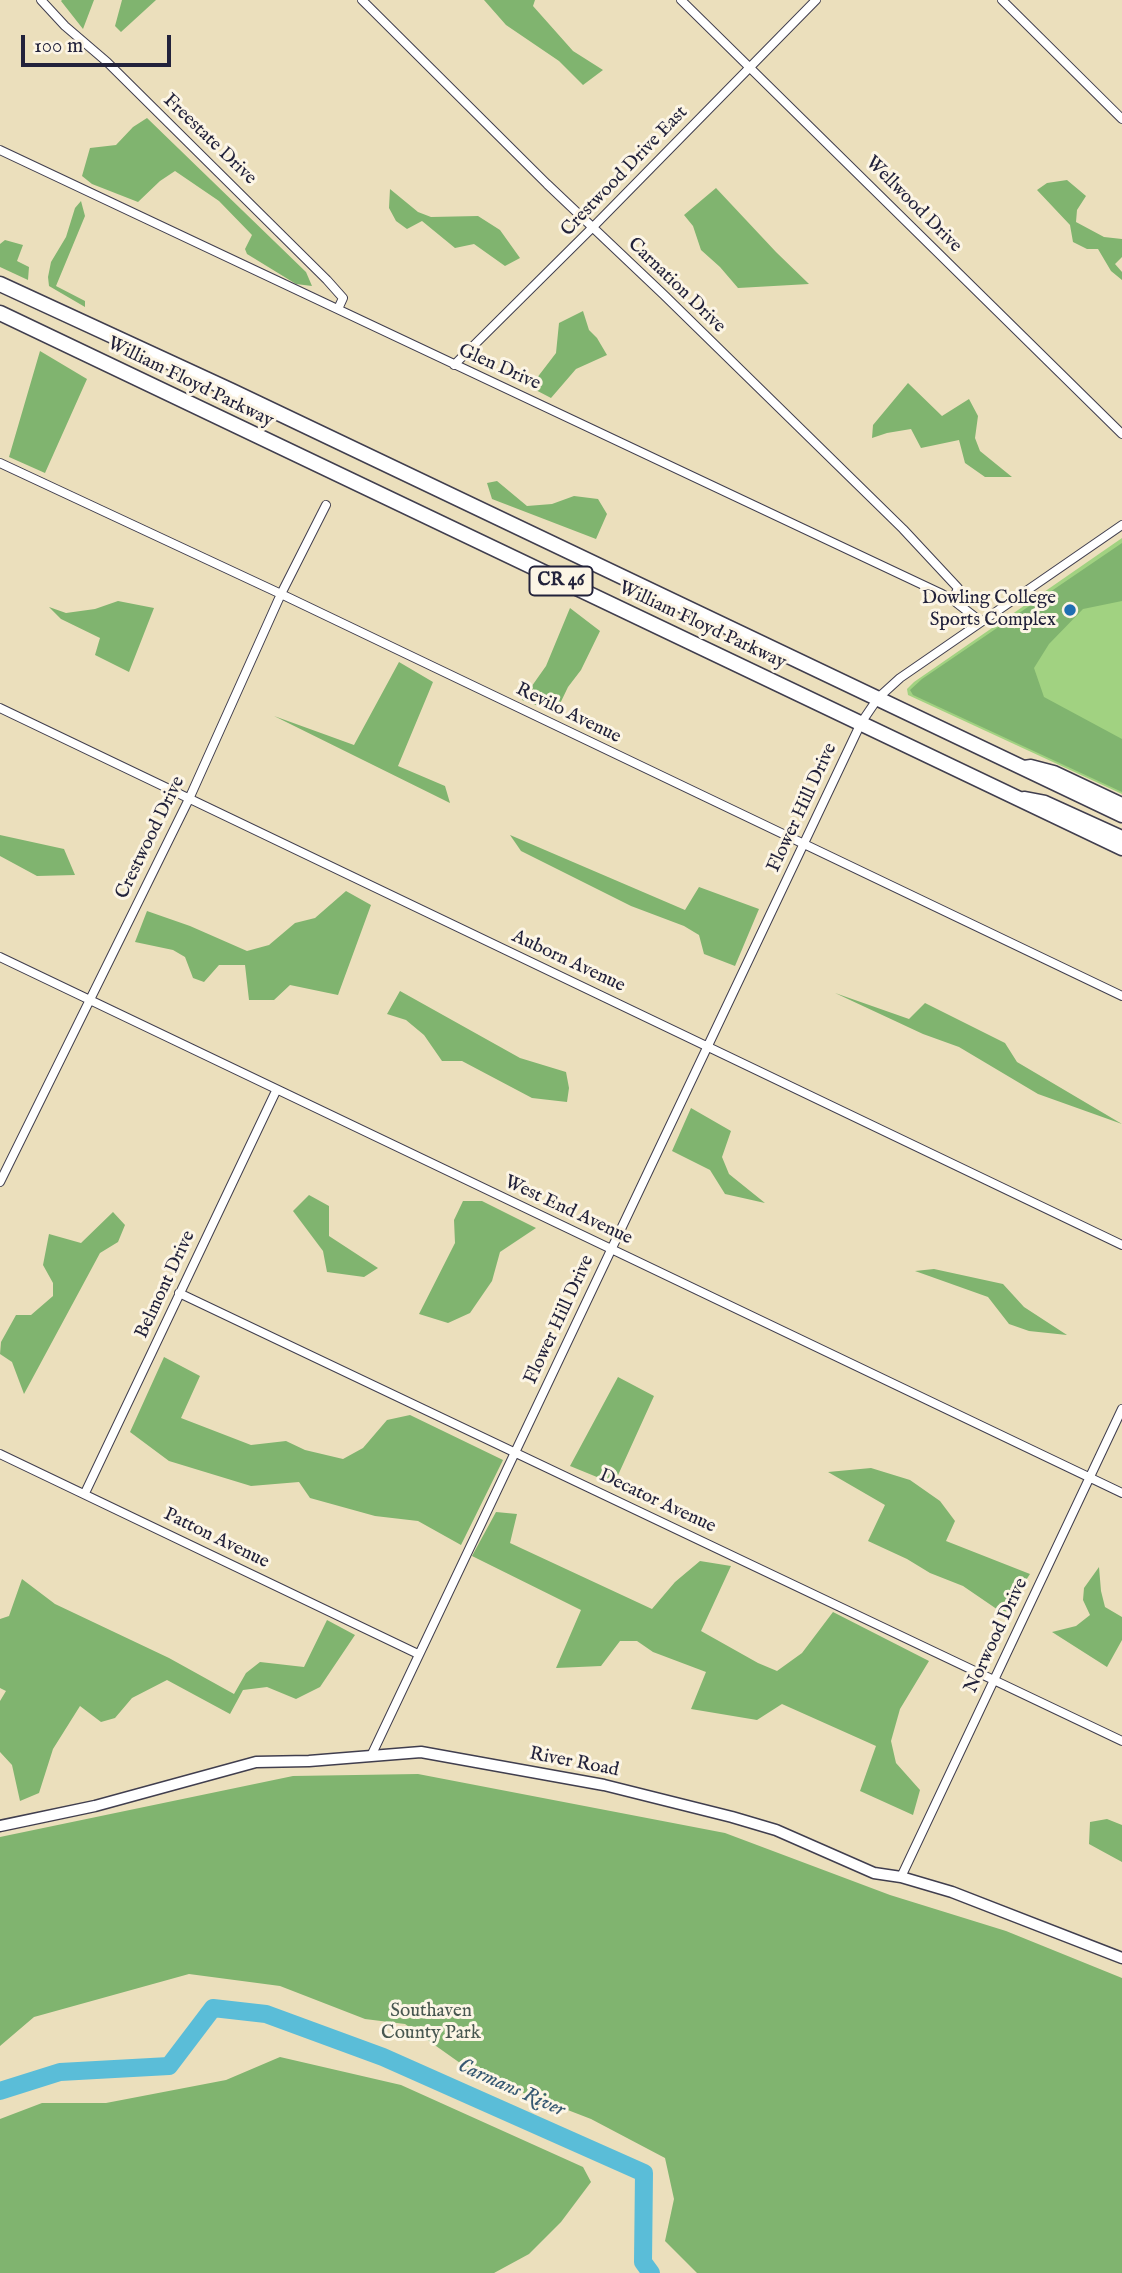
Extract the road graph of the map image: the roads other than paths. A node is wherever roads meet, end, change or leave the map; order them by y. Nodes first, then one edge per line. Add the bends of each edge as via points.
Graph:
1 (41, 0) edge
2 (362, 0) edge
3 (681, 0) edge
4 (816, 0) edge
5 (1002, 0) edge
6 (750, 66) junction
7 (1122, 119) edge
8 (0, 150) edge
9 (593, 227) junction
10 (0, 284) edge
11 (338, 309) junction
12 (0, 313) edge
13 (454, 365) junction
14 (1122, 434) edge
15 (0, 463) edge
16 (326, 505) dead end
17 (1122, 525) edge
18 (281, 593) junction
19 (953, 600) junction
20 (981, 621) junction
21 (874, 704) junction
22 (0, 708) edge
23 (861, 723) junction
24 (1021, 767) junction
25 (1008, 793) junction
26 (189, 799) junction
27 (1122, 803) edge
28 (1122, 815) edge
29 (1122, 836) edge
30 (803, 845) junction
31 (1122, 848) edge
32 (0, 957) edge
33 (1122, 996) edge
34 (90, 999) junction
35 (708, 1046) junction
36 (276, 1090) junction
37 (0, 1182) edge
38 (1122, 1245) edge
39 (611, 1249) junction
40 (179, 1293) junction
41 (1122, 1409) edge
42 (515, 1452) junction
43 (0, 1454) edge
44 (1090, 1477) junction
45 (85, 1493) junction
46 (1122, 1493) edge
47 (418, 1654) junction
48 (993, 1679) junction
49 (1122, 1741) edge
50 (370, 1756) junction
51 (0, 1826) edge
52 (901, 1877) junction
53 (1122, 1958) edge

1 - 11 street, Freestate Drive via 327,280 343,298
2 - 9 street, Carnation Drive
3 - 6 street, Wellwood Drive
4 - 6 street, Crestwood Drive East
5 - 7 street
6 - 9 street, Crestwood Drive East
6 - 14 street, Wellwood Drive
8 - 11 street, Glen Drive
9 - 13 street, Crestwood Drive East
9 - 19 street, Carnation Drive via 928,554 958,588
10 - 21 highway, William Floyd Parkway / CR 46 via 232,391
11 - 13 street, Glen Drive
12 - 23 highway, William Floyd Parkway / CR 46
13 - 19 street, Glen Drive
15 - 18 street, Revilo Avenue
16 - 18 street, Crestwood Drive
17 - 20 street, Flower Hill Drive
18 - 26 street, Crestwood Drive
18 - 30 street, Revilo Avenue
19 - 20 street, Glen Drive
20 - 21 street, Flower Hill Drive via 900,678
21 - 23 street, Flower Hill Drive
21 - 24 highway, William Floyd Parkway / CR 46
22 - 26 street, Auborn Avenue
23 - 25 highway, William Floyd Parkway / CR 46
23 - 30 street, Flower Hill Drive
24 - 27 street via 1054,771
24 - 28 highway, William Floyd Parkway / CR 46
25 - 29 street via 1045,801
25 - 31 highway, William Floyd Parkway / CR 46
26 - 34 street, Crestwood Drive
26 - 35 street, Auborn Avenue
30 - 33 street, Revilo Avenue
30 - 35 street, Flower Hill Drive
32 - 34 street, West End Avenue
34 - 36 street, West End Avenue
34 - 37 street, Crestwood Drive
35 - 38 street, Auborn Avenue
35 - 39 street, Flower Hill Drive
36 - 39 street, West End Avenue
36 - 40 street, Belmont Drive
39 - 42 street, Flower Hill Drive
39 - 44 street, West End Avenue
40 - 42 street, Decator Avenue
40 - 45 street, Belmont Drive
41 - 44 street, Norwood Drive
42 - 47 street, Flower Hill Drive
42 - 48 street, Decator Avenue
43 - 45 street, Patton Avenue
44 - 46 street, West End Avenue
44 - 48 street, Norwood Drive
45 - 47 street, Patton Avenue
47 - 50 street, Flower Hill Drive
48 - 49 street, Decator Avenue
48 - 52 street, Norwood Drive
50 - 51 street, River Road via 256,1762 95,1806
50 - 52 street, River Road via 421,1752 604,1785 765,1827 874,1873
52 - 53 street, River Road

